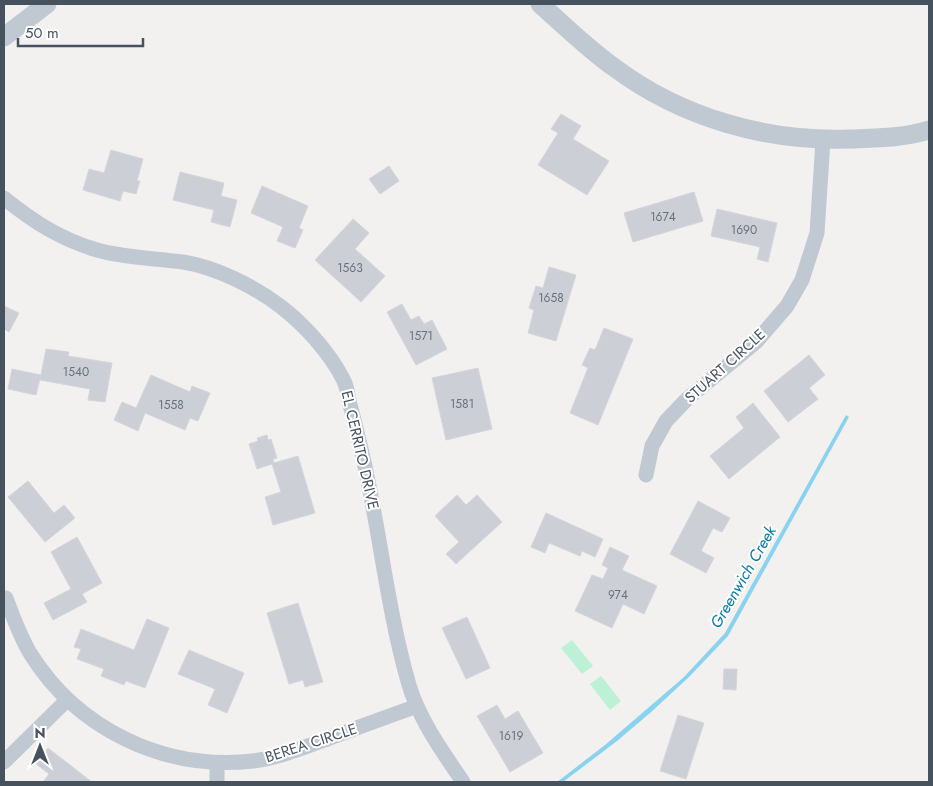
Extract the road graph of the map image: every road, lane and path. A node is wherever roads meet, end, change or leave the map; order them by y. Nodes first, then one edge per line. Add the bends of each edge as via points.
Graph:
1 (48, 4) edge
2 (540, 4) edge
3 (4, 37) edge
4 (929, 130) edge
5 (823, 140) junction
6 (4, 198) edge
7 (646, 475) dead end
8 (6, 598) dead end
9 (66, 700) junction
10 (417, 706) junction
11 (4, 762) edge
12 (217, 763) junction
13 (216, 782) edge
14 (463, 782) edge

1 - 3 street
2 - 5 street via 616,69 684,108 757,131
4 - 5 street via 877,138
5 - 7 street, STUART CIRCLE via 816,233 802,280 787,306 756,342 687,399 666,421 652,446
6 - 10 street, EL CERRITO DRIVE via 32,220 64,238 98,250 185,262 231,276 280,306 300,322 320,345 344,382 356,423 399,646
8 - 9 street, BEREA CIRCLE via 30,653
9 - 11 street
9 - 12 street, BEREA CIRCLE via 101,727 139,747 181,759
10 - 12 street, BEREA CIRCLE via 282,755
10 - 14 street, EL CERRITO DRIVE
12 - 13 street

